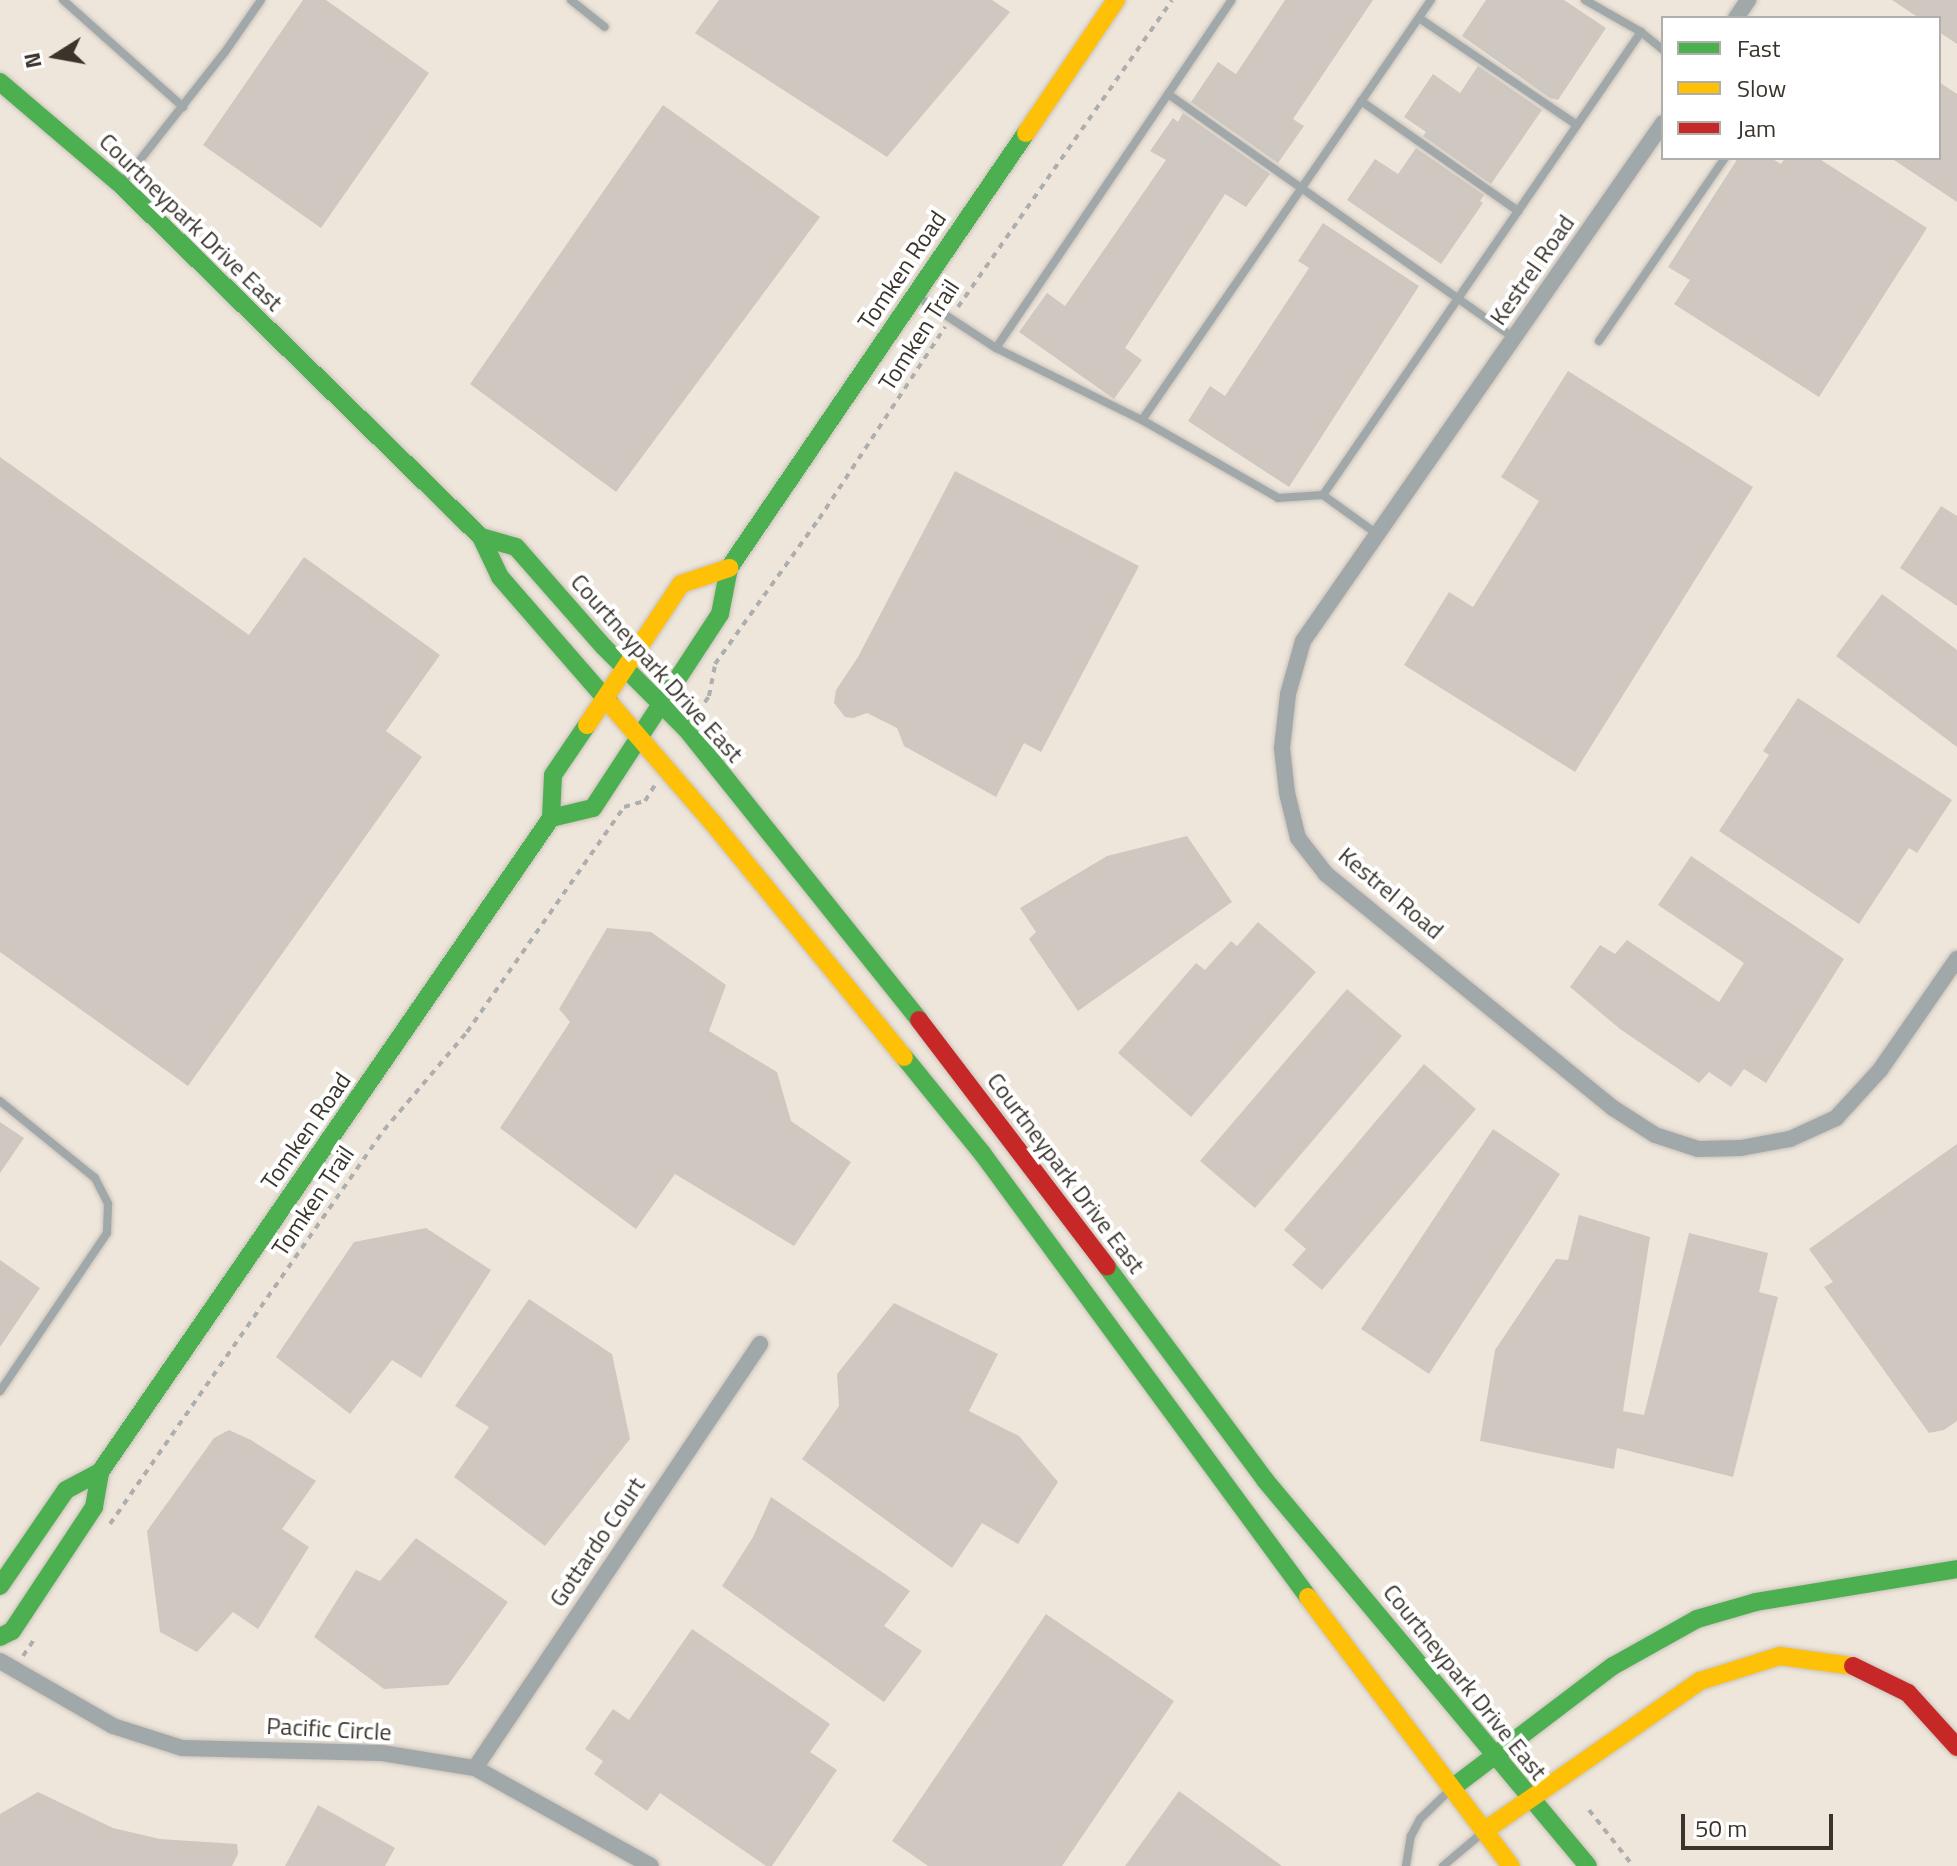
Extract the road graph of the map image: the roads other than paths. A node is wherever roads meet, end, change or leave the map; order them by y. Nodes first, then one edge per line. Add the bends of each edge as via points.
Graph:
1 (63, 0) edge
2 (261, 0) edge
3 (571, 0) edge
4 (1116, 0) edge
5 (1232, 0) edge
6 (1431, 0) edge
7 (1585, 0) edge
8 (1419, 18) junction
9 (605, 27) dead end
10 (1641, 32) junction
11 (1661, 48) edge
12 (0, 82) edge
13 (1168, 94) junction
14 (1361, 101) junction
15 (183, 107) junction
16 (1577, 125) junction
17 (1661, 126) edge
18 (1724, 160) edge
19 (120, 184) junction
20 (1301, 188) junction
21 (1518, 211) junction
22 (914, 294) junction
23 (1457, 300) junction
24 (1514, 338) junction
25 (1599, 341) dead end
26 (996, 348) junction
27 (1142, 420) junction
28 (1323, 495) junction
29 (1377, 534) junction
30 (481, 537) junction
31 (729, 568) junction
32 (625, 668) junction
33 (605, 697) junction
34 (662, 704) junction
35 (639, 738) junction
36 (551, 818) junction
37 (1957, 959) edge
38 (0, 1101) edge
39 (760, 1344) dead end
40 (0, 1391) edge
41 (100, 1472) junction
42 (1957, 1569) edge
43 (0, 1586) edge
44 (0, 1637) edge
45 (0, 1661) edge
46 (1957, 1747) edge
47 (1495, 1753) junction
48 (475, 1768) junction
49 (1452, 1788) junction
50 (1529, 1799) junction
51 (1484, 1831) junction
52 (651, 1866) edge
53 (1406, 1866) edge
54 (1443, 1866) edge
55 (1511, 1866) edge
56 (1588, 1866) edge

1 - 15 lane
2 - 15 lane
3 - 9 lane
4 - 22 main road, Tomken Road
5 - 13 lane
6 - 8 lane
7 - 10 lane
8 - 14 lane
8 - 16 lane
10 - 11 lane
10 - 16 lane
12 - 19 main road, Courtneypark Drive East
13 - 20 lane
13 - 26 lane
14 - 20 lane
14 - 21 lane
15 - 19 lane
16 - 21 lane
17 - 24 street, Kestrel Road
18 - 25 lane
19 - 30 main road, Courtneypark Drive East
20 - 23 lane
20 - 27 lane
21 - 23 lane
22 - 26 lane
22 - 31 main road, Tomken Road
23 - 24 lane
23 - 28 lane
24 - 29 street, Kestrel Road
26 - 27 lane
27 - 28 lane via 1278,498
28 - 29 lane
29 - 37 street, Kestrel Road via 1303,641 1288,694 1282,748 1298,838 1326,874 1613,1108 1655,1135 1698,1149 1790,1139 1836,1118 1880,1070
30 - 32 main road, Courtneypark Drive East via 516,547
30 - 33 main road, Courtneypark Drive East via 500,577
31 - 32 main road via 681,584
31 - 34 main road, Tomken Road via 720,614
32 - 33 main road
32 - 34 main road, Courtneypark Drive East
33 - 35 main road, Courtneypark Drive East
33 - 36 main road via 553,775
34 - 35 main road, Tomken Road
34 - 47 main road, Courtneypark Drive East via 979,1095 1265,1480
35 - 36 main road, Tomken Road via 593,808
35 - 49 main road, Courtneypark Drive East via 982,1153
36 - 41 main road, Tomken Road
38 - 40 lane via 95,1178 108,1204 107,1233
39 - 48 street, Gottardo Court
41 - 43 main road, Tomken Road via 66,1490
41 - 44 main road, Tomken Road via 94,1507 12,1631
42 - 47 main road via 1756,1602 1697,1619 1613,1666
45 - 48 street, Pacific Circle via 113,1726 182,1748 382,1753
46 - 50 main road via 1908,1693 1846,1662 1780,1656 1700,1681
47 - 49 main road
47 - 50 main road, Courtneypark Drive East
48 - 52 street, Pacific Circle
49 - 51 main road, Courtneypark Drive East
49 - 53 lane via 1420,1819
50 - 51 main road
50 - 56 main road, Courtneypark Drive East
51 - 54 lane
51 - 55 main road, Courtneypark Drive East

